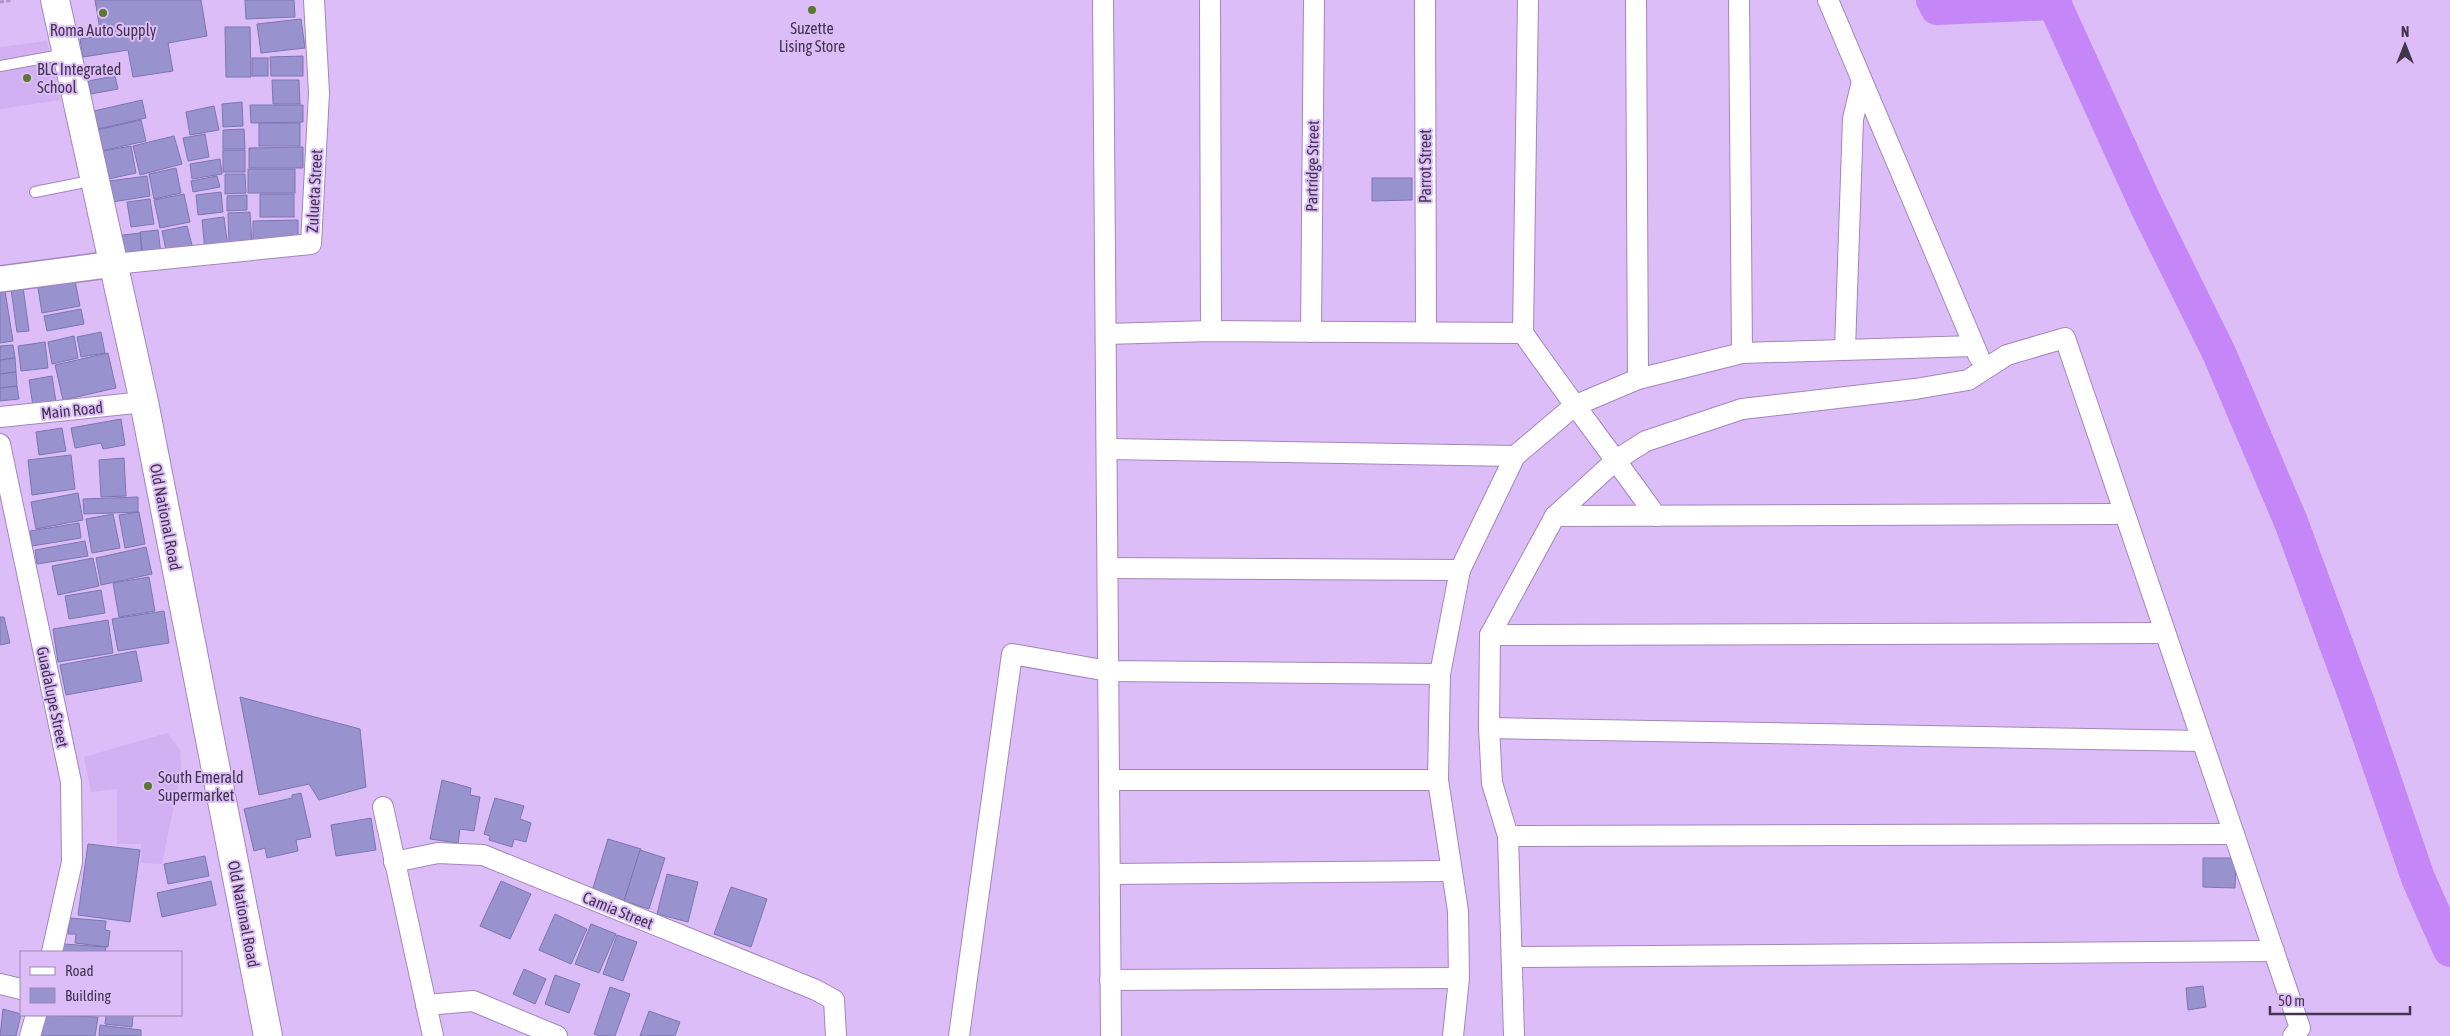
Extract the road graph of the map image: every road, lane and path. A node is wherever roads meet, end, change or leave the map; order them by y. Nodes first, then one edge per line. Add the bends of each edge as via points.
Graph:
1 (13, 0) edge
2 (55, 0) edge
3 (314, 0) edge
4 (1103, 0) edge
5 (1210, 0) edge
6 (1314, 0) edge
7 (1425, 0) edge
8 (1528, 0) edge
9 (1636, 0) edge
10 (1739, 0) edge
11 (1828, 0) edge
12 (0, 2) edge
13 (67, 54) junction
14 (0, 66) edge
15 (1862, 81) junction
16 (95, 180) junction
17 (34, 192) dead end
18 (114, 264) junction
19 (0, 279) edge
20 (1211, 331) junction
21 (1310, 332) junction
22 (1426, 332) junction
23 (1523, 333) junction
24 (1106, 334) junction
25 (1974, 346) junction
26 (1845, 349) junction
27 (1742, 353) junction
28 (1984, 370) junction
29 (1638, 379) junction
30 (144, 402) junction
31 (1574, 406) junction
32 (0, 417) edge
33 (0, 444) edge
34 (1107, 449) junction
35 (1516, 456) junction
36 (1616, 460) junction
37 (2125, 514) junction
38 (1555, 516) junction
39 (1656, 516) junction
40 (1108, 568) junction
41 (1460, 570) junction
42 (2165, 633) junction
43 (1490, 635) junction
44 (1108, 671) junction
45 (1440, 674) junction
46 (1489, 728) junction
47 (2202, 740) junction
48 (1109, 780) junction
49 (1438, 780) junction
50 (383, 807) dead end
51 (2234, 834) junction
52 (1508, 836) junction
53 (394, 862) junction
54 (1451, 871) junction
55 (1110, 874) junction
56 (52, 951) edge
57 (2274, 951) junction
58 (1512, 957) junction
59 (1459, 978) junction
60 (1110, 980) junction
61 (0, 984) edge
62 (20, 989) edge
63 (426, 1005) junction
64 (36, 1016) edge
65 (30, 1036) edge
66 (268, 1036) edge
67 (433, 1036) edge
68 (556, 1036) edge
69 (836, 1036) edge
70 (960, 1036) edge
71 (1111, 1036) edge
72 (1453, 1036) edge
73 (1514, 1036) edge
74 (2293, 1036) edge

1 - 12 path
2 - 13 main road, Old National Road
3 - 18 street, Zulueta Street via 319,92 311,244
4 - 24 street
5 - 20 street
6 - 21 street, Partridge Street
7 - 22 street, Parrot Street
8 - 23 street
9 - 29 street
10 - 27 street
11 - 15 street
13 - 14 lane
13 - 16 main road, Old National Road
15 - 25 street
15 - 26 street via 1853,119
16 - 17 lane
16 - 18 main road, Old National Road
18 - 19 street
18 - 30 main road, Old National Road
20 - 21 street
20 - 24 street
21 - 22 street
22 - 23 street
23 - 31 street
24 - 34 street
25 - 26 street
25 - 28 street
26 - 27 street
27 - 29 street
28 - 36 street via 1968,380 1915,389 1742,409 1646,442
28 - 37 street via 2007,355 2065,338
29 - 31 street
30 - 32 street, Main Road
30 - 66 main road, Old National Road
31 - 35 street
31 - 36 street
33 - 56 street, Guadalupe Street via 71,782 72,862
34 - 35 street
34 - 40 street
35 - 41 street
36 - 38 street
36 - 39 street
37 - 39 street
37 - 42 street
38 - 39 street
38 - 43 street
40 - 41 street
40 - 44 street
41 - 45 street
42 - 43 street
42 - 47 street
43 - 46 street
44 - 45 street
44 - 48 street
44 - 70 street via 1012,654
45 - 49 street
46 - 47 street
46 - 52 street via 1492,783
47 - 51 street
48 - 49 street
48 - 55 street
49 - 54 street
50 - 53 street
51 - 52 street
51 - 57 street
52 - 58 street
53 - 63 street
53 - 69 street, Camia Street via 438,853 483,855 816,990 834,1000
54 - 55 street
54 - 59 street via 1458,911
55 - 60 street
57 - 58 street
57 - 74 street via 2300,1028
58 - 73 street
59 - 60 street
59 - 72 street
60 - 71 street
61 - 62 street
63 - 67 street
63 - 68 street via 473,1001
64 - 65 street

